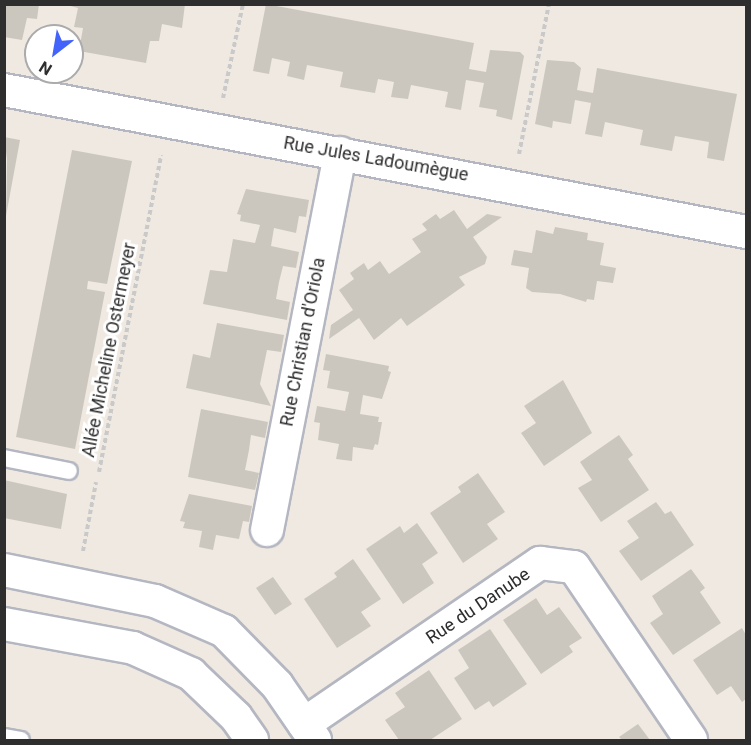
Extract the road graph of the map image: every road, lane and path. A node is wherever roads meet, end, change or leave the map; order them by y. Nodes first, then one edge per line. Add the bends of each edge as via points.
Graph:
1 (243, 4) edge
2 (549, 4) edge
3 (4, 90) edge
4 (168, 121) junction
5 (216, 130) junction
6 (340, 153) junction
7 (513, 184) junction
8 (747, 232) edge
9 (4, 458) edge
10 (69, 471) dead end
11 (267, 530) dead end
12 (4, 570) edge
13 (76, 584) junction
14 (4, 624) edge
15 (309, 732) edge
16 (4, 737) edge
17 (21, 741) edge
18 (252, 741) edge
19 (691, 741) edge

1 - 5 path
2 - 7 path
3 - 4 street, Rue Jules Ladoumègue
4 - 5 street, Rue Jules Ladoumègue
4 - 13 path, Allée Micheline Ostermeyer
5 - 6 street, Rue Jules Ladoumègue
6 - 7 street, Rue Jules Ladoumègue
6 - 11 street, Rue Christian d'Oriola
7 - 8 street, Rue Jules Ladoumègue
9 - 10 lane
12 - 13 street
13 - 15 street via 155,601 224,631 278,685
14 - 18 street via 133,648 191,674 236,717
15 - 19 street, Rue du Danube via 540,563 574,567
16 - 17 lane

